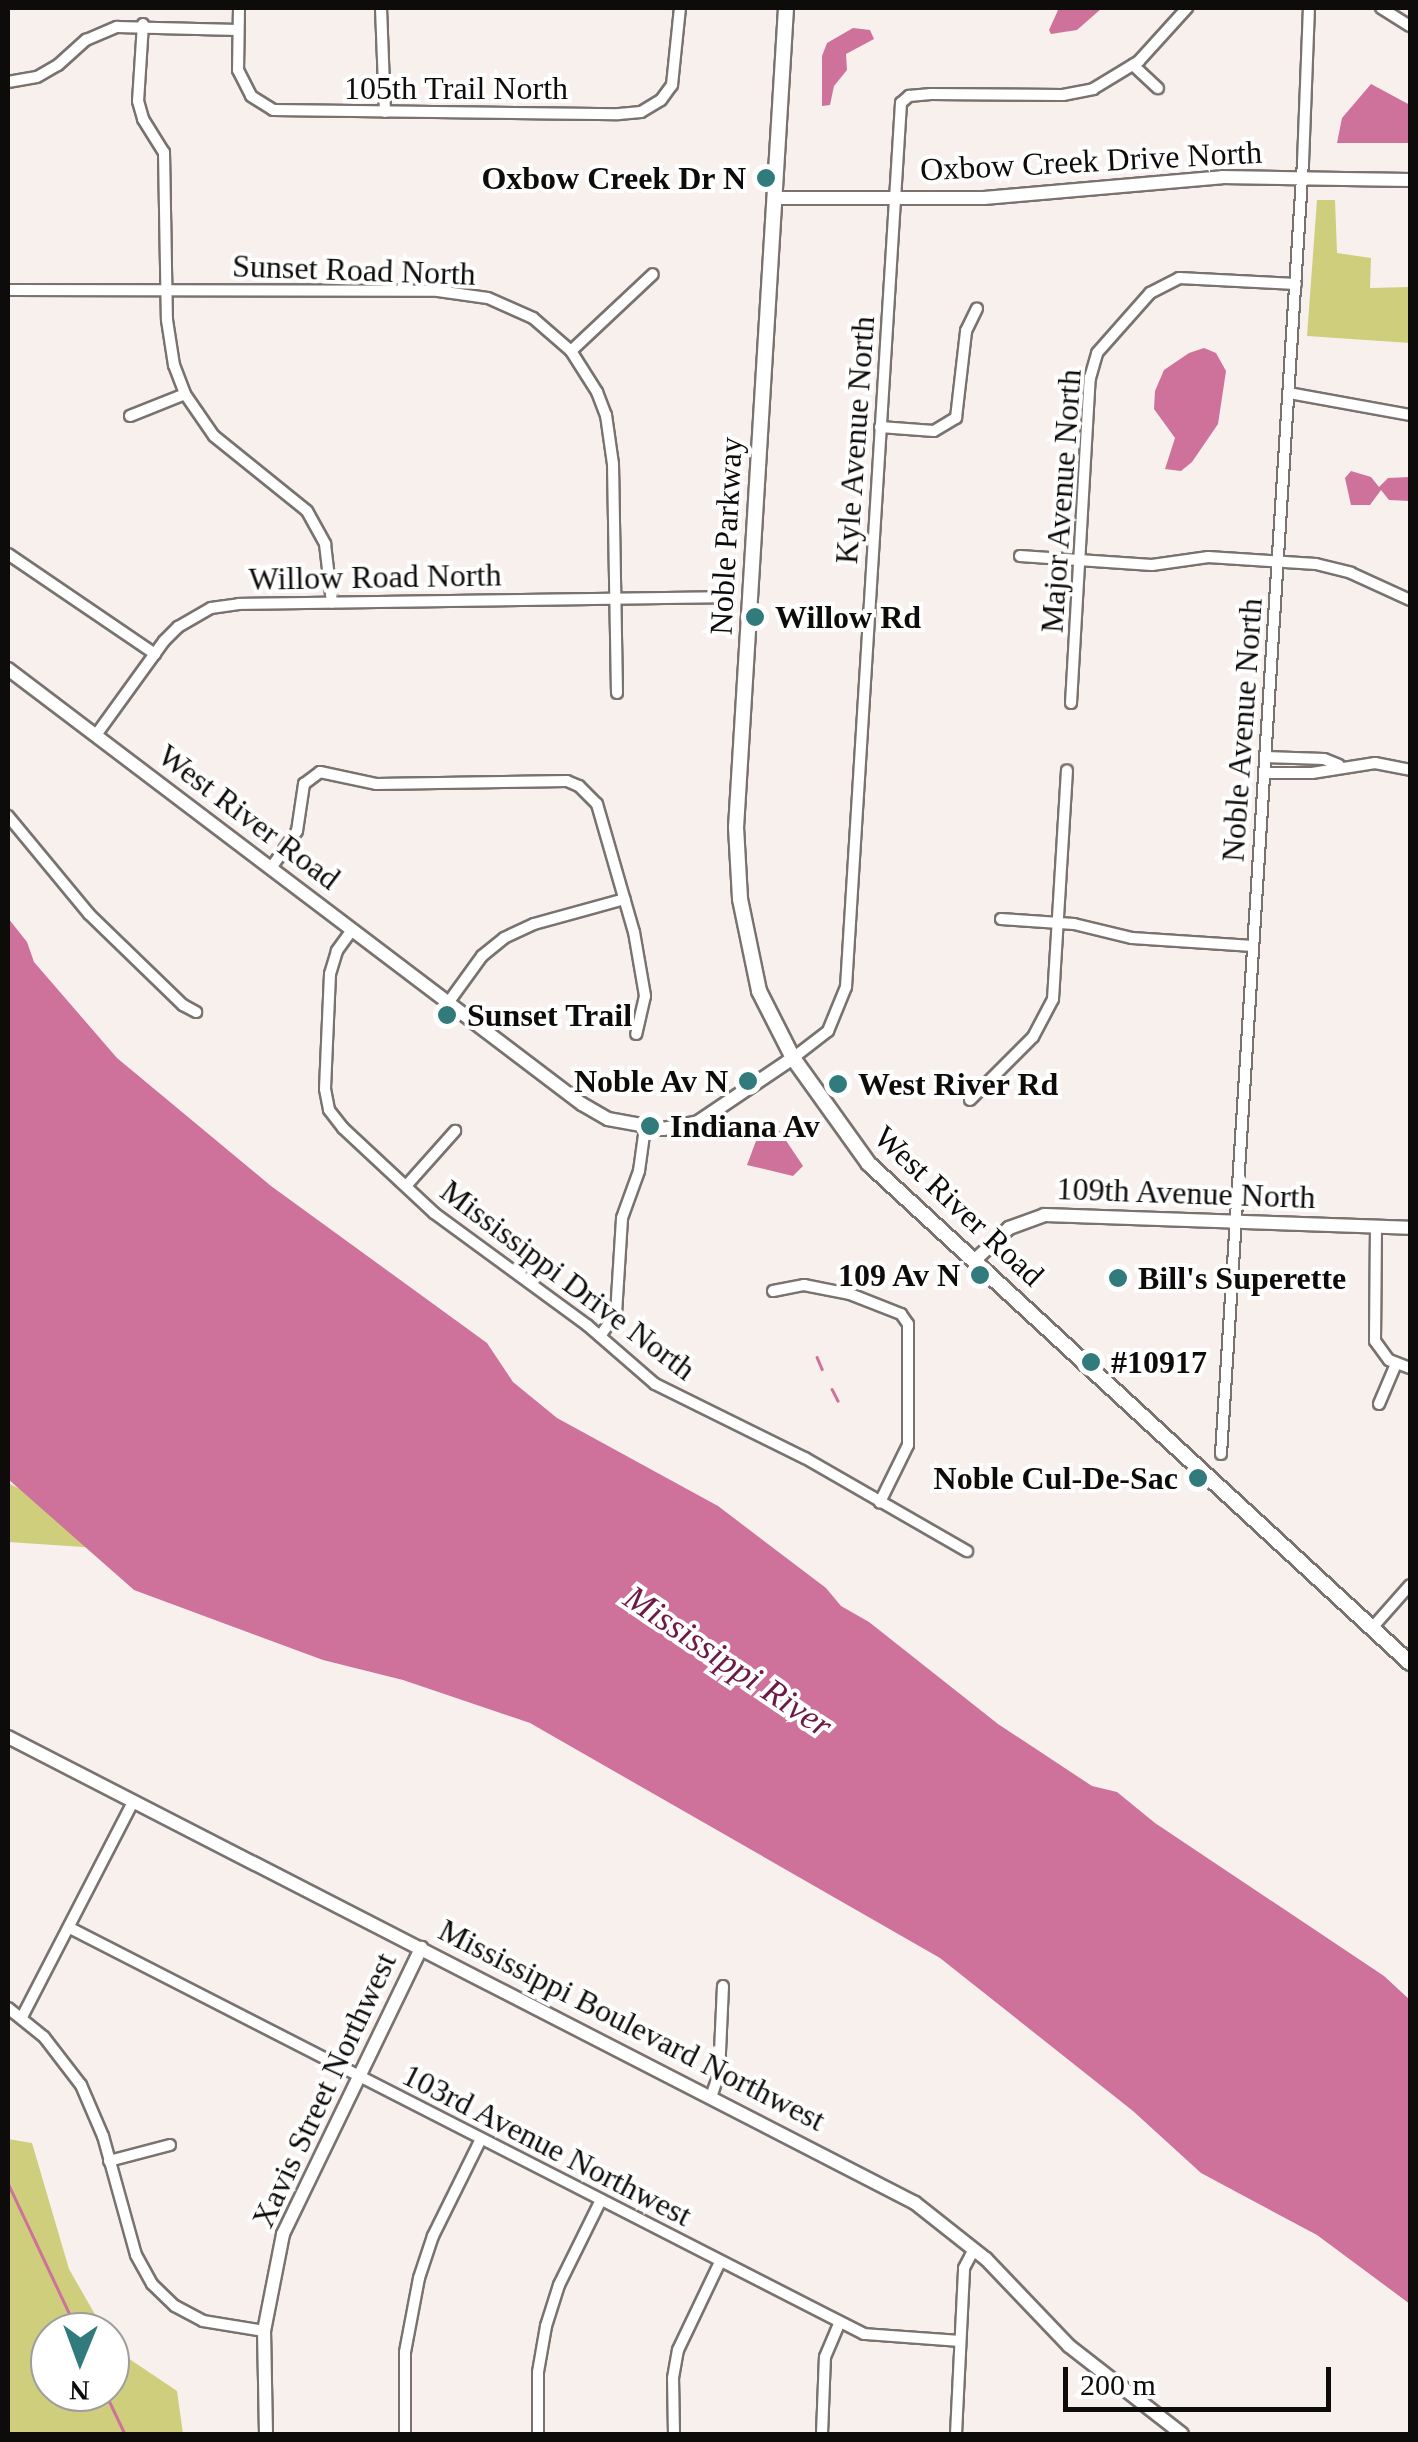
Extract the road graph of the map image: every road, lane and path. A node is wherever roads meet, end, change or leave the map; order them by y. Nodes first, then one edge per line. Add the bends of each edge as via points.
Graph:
1 (238, 8) edge
2 (381, 8) edge
3 (680, 8) edge
4 (786, 8) edge
5 (1187, 8) edge
6 (1309, 8) edge
7 (1381, 8) edge
8 (143, 24) junction
9 (1410, 26) edge
10 (238, 30) junction
11 (1133, 65) junction
12 (8, 82) edge
13 (1158, 88) dead end
14 (384, 112) junction
15 (1302, 178) junction
16 (1410, 180) edge
17 (775, 198) junction
18 (896, 199) junction
19 (653, 274) dead end
20 (1296, 284) junction
21 (8, 290) edge
22 (167, 290) junction
23 (978, 308) dead end
24 (571, 351) junction
25 (1288, 393) junction
26 (185, 394) junction
27 (1410, 415) edge
28 (130, 416) dead end
29 (880, 427) junction
30 (8, 554) edge
31 (1020, 556) dead end
32 (1080, 560) junction
33 (1278, 562) junction
34 (714, 597) dead end
35 (615, 598) junction
36 (1410, 600) edge
37 (332, 602) junction
38 (155, 654) junction
39 (8, 668) edge
40 (617, 694) dead end
41 (1071, 702) dead end
42 (96, 735) junction
43 (1265, 756) junction
44 (1339, 766) junction
45 (1066, 770) dead end
46 (1410, 770) edge
47 (1264, 772) junction
48 (8, 816) edge
49 (271, 868) junction
50 (624, 899) junction
51 (1001, 919) dead end
52 (1059, 923) junction
53 (352, 930) junction
54 (1253, 946) junction
55 (448, 1003) junction
56 (196, 1012) dead end
57 (636, 1034) dead end
58 (792, 1058) junction
59 (970, 1100) dead end
60 (645, 1128) junction
61 (456, 1131) dead end
62 (406, 1186) junction
63 (1236, 1220) junction
64 (1376, 1226) junction
65 (1410, 1228) edge
66 (975, 1260) junction
67 (773, 1291) dead end
68 (600, 1336) junction
69 (1396, 1364) junction
70 (1410, 1368) edge
71 (1379, 1404) dead end
72 (1221, 1454) dead end
73 (880, 1502) junction
74 (967, 1552) dead end
75 (1410, 1584) edge
76 (1372, 1628) junction
77 (1410, 1663) edge
78 (8, 1737) edge
79 (133, 1802) junction
80 (70, 1928) junction
81 (422, 1948) junction
82 (723, 1986) dead end
83 (8, 2008) edge
84 (22, 2016) junction
85 (358, 2076) junction
86 (711, 2097) junction
87 (481, 2139) junction
88 (170, 2145) dead end
89 (110, 2161) junction
90 (601, 2200) junction
91 (974, 2249) junction
92 (720, 2262) junction
93 (840, 2322) junction
94 (264, 2331) junction
95 (960, 2341) junction
96 (266, 2434) edge
97 (405, 2434) edge
98 (538, 2434) edge
99 (674, 2434) edge
100 (822, 2434) edge
101 (956, 2434) edge
102 (1182, 2434) edge

1 - 10 street
2 - 14 street
3 - 14 street, 105th Trail North via 677,66 661,100 641,112
4 - 17 main road, Noble Parkway
5 - 11 street
6 - 15 street, Noble Avenue North
7 - 9 street
8 - 10 street
8 - 12 street via 86,40 58,66
8 - 22 street via 138,101 164,152
10 - 14 street, 105th Trail North via 238,70 251,96 273,110
11 - 13 street
11 - 18 street, Kyle Avenue North via 1093,89 1062,96 909,96 901,103
15 - 16 street, Oxbow Creek Drive North
15 - 18 street, Oxbow Creek Drive North via 1204,177 1024,196
15 - 20 street, Noble Avenue North
17 - 18 street, Oxbow Creek Drive North
17 - 58 main road, Noble Parkway via 736,856 759,991
18 - 29 street, Kyle Avenue North
19 - 24 street
20 - 25 street, Noble Avenue North
20 - 32 street, Major Avenue North via 1179,278 1150,292 1098,353 1090,378
21 - 22 street, Sunset Road North
22 - 24 street, Sunset Road North via 463,293 533,318
22 - 26 street via 168,338
23 - 29 street via 966,330 956,418 934,431
24 - 35 street, Sunset Road North via 598,392 611,439
25 - 27 street
25 - 33 street, Noble Avenue North
26 - 28 street
26 - 37 street via 214,436 307,511 325,544
29 - 58 street, Kyle Avenue North via 846,987 828,1031
30 - 38 street
31 - 32 street
32 - 33 street
32 - 41 street, Major Avenue North
33 - 36 street via 1333,568
33 - 43 street, Noble Avenue North
34 - 35 street, Willow Road North
35 - 37 street, Willow Road North
35 - 40 street, Sunset Road North
37 - 38 street, Willow Road North via 212,608 178,627
38 - 42 street, Willow Road North
39 - 42 street, West River Road
42 - 49 street, West River Road
43 - 44 street
43 - 47 street, Noble Avenue North
44 - 46 street via 1375,763
44 - 47 street
45 - 52 street
47 - 54 street, Noble Avenue North
48 - 56 street via 89,914
49 - 50 street via 298,831 304,784 320,772 376,784 566,781 598,804
49 - 53 street, West River Road
50 - 55 street via 504,938
50 - 57 street via 643,981
51 - 52 street
52 - 54 street via 1132,938
52 - 59 street via 1053,999 1042,1024
53 - 55 street, West River Road
53 - 62 street, Mississippi Drive North via 330,974 326,1096 339,1124
54 - 63 street, Noble Avenue North
55 - 60 street, West River Road via 582,1104
58 - 60 street, West River Road via 698,1122
58 - 66 main road, West River Road via 870,1164
60 - 68 street via 622,1218 616,1314
61 - 62 street, Mississippi Drive North
62 - 68 street, Mississippi Drive North
63 - 64 street, 109th Avenue North
63 - 66 street, 109th Avenue North via 1044,1215 1010,1228
63 - 72 street, Noble Avenue North
64 - 65 street, 109th Avenue North
64 - 69 street via 1374,1334 1383,1355
66 - 76 main road, West River Road
67 - 73 street via 804,1285 850,1294 901,1314 908,1324 908,1445
68 - 73 street, Mississippi Drive North via 655,1384
69 - 70 street
69 - 71 street
73 - 74 street, Mississippi Drive North
75 - 76 street
76 - 77 main road, West River Road
78 - 79 street, Mississippi Boulevard Northwest
79 - 80 street
79 - 81 street, Mississippi Boulevard Northwest
80 - 84 street
80 - 85 street, 103rd Avenue Northwest
81 - 85 street, Xavis Street Northwest
81 - 86 street, Mississippi Boulevard Northwest
82 - 86 street via 719,2074
83 - 84 street
84 - 89 street via 81,2086
85 - 87 street, 103rd Avenue Northwest
85 - 94 street, Xavis Street Northwest via 283,2234
86 - 91 street, Mississippi Boulevard Northwest via 915,2202
87 - 90 street, 103rd Avenue Northwest
87 - 97 street via 419,2278 405,2352
88 - 89 street
89 - 94 street via 136,2255 152,2284 203,2321
90 - 92 street, 103rd Avenue Northwest
90 - 98 street via 550,2308 539,2358
91 - 95 street via 964,2268
91 - 102 street, Mississippi Boulevard Northwest via 1061,2338
92 - 93 street, 103rd Avenue Northwest
92 - 99 street via 675,2360
93 - 95 street, 103rd Avenue Northwest via 874,2336
93 - 100 street via 825,2357
94 - 96 street, Xavis Street Northwest
95 - 101 street

